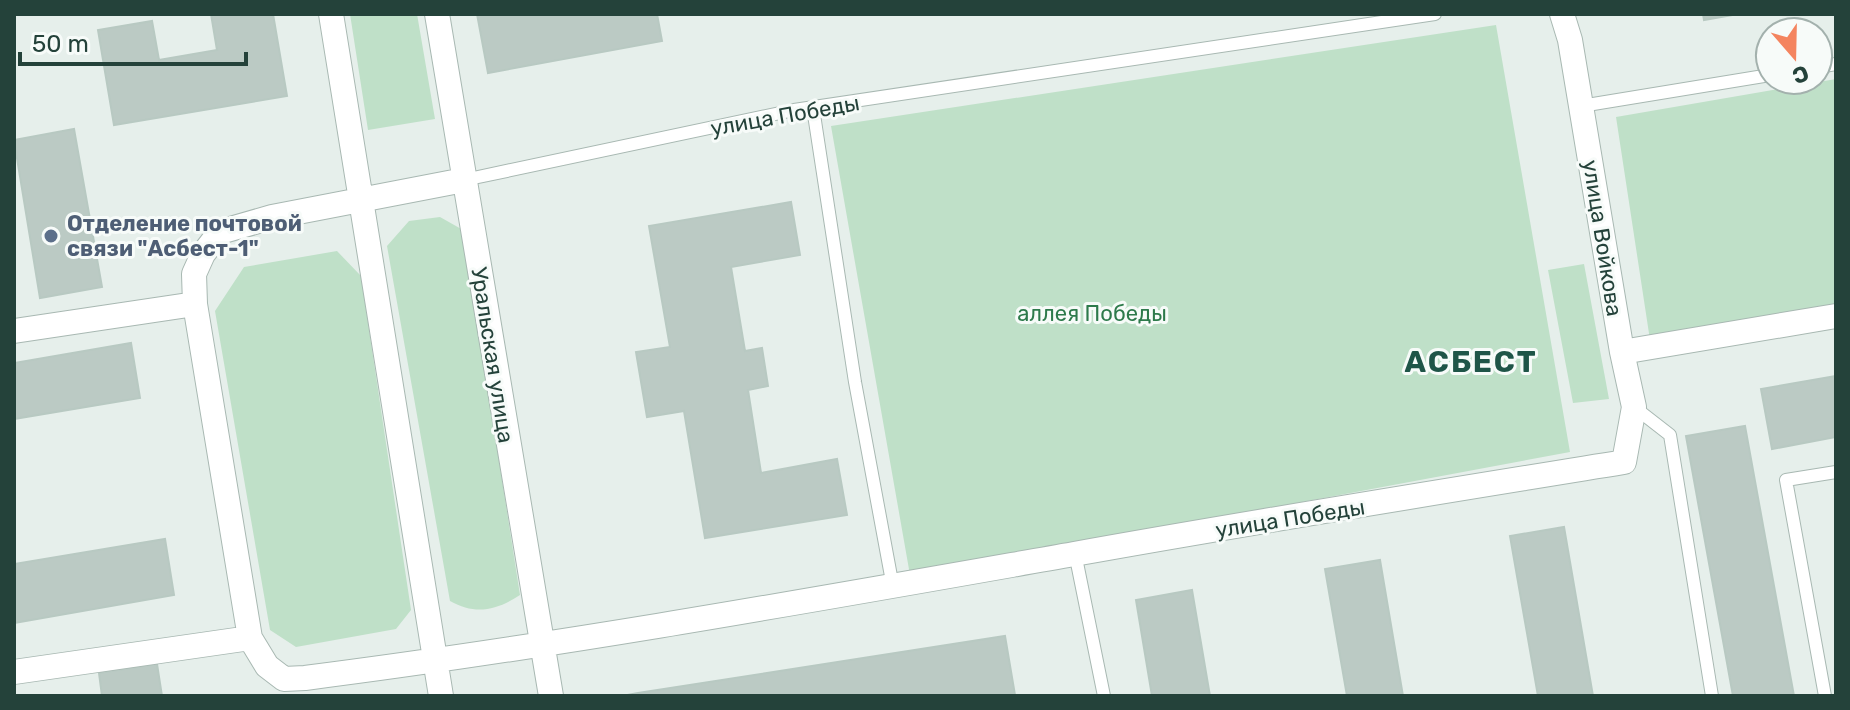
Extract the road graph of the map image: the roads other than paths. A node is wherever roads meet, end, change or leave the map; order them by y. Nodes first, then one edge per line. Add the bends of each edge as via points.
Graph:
1 (331, 14) edge
2 (437, 14) edge
3 (1435, 14) edge
4 (1562, 14) edge
5 (1754, 78) edge
6 (1581, 106) junction
7 (813, 108) junction
8 (464, 180) junction
9 (360, 201) junction
10 (195, 304) junction
11 (1836, 316) edge
12 (14, 331) edge
13 (1622, 352) junction
14 (1634, 407) junction
15 (1624, 462) joint
16 (1836, 472) edge
17 (1075, 553) junction
18 (893, 587) junction
19 (250, 638) junction
20 (542, 643) junction
21 (435, 661) junction
22 (14, 672) edge
23 (441, 696) edge
24 (551, 696) edge
25 (1104, 696) edge
26 (1712, 696) edge
27 (1825, 696) edge

1 - 9 street
2 - 8 street, Уральская улица
3 - 7 lane, улица Победы
4 - 6 street, улица Войкова
5 - 6 lane
6 - 13 street, улица Войкова
7 - 8 lane, улица Победы
7 - 18 lane
8 - 9 street, улица Победы
8 - 20 street, Уральская улица
9 - 10 street, улица Победы via 220,232 194,274
9 - 21 street
10 - 12 street
10 - 19 street, улица Победы
11 - 13 street
13 - 14 street, улица Войкова
14 - 15 street, улица Войкова
14 - 26 lane via 1670,435
15 - 17 street, улица Победы
16 - 27 lane via 1786,480
17 - 18 street, улица Победы
17 - 25 lane
18 - 20 street, улица Победы
19 - 21 street, улица Победы via 267,666 284,679
19 - 22 street
20 - 21 street, улица Победы
20 - 24 street, Уральская улица
21 - 23 street

